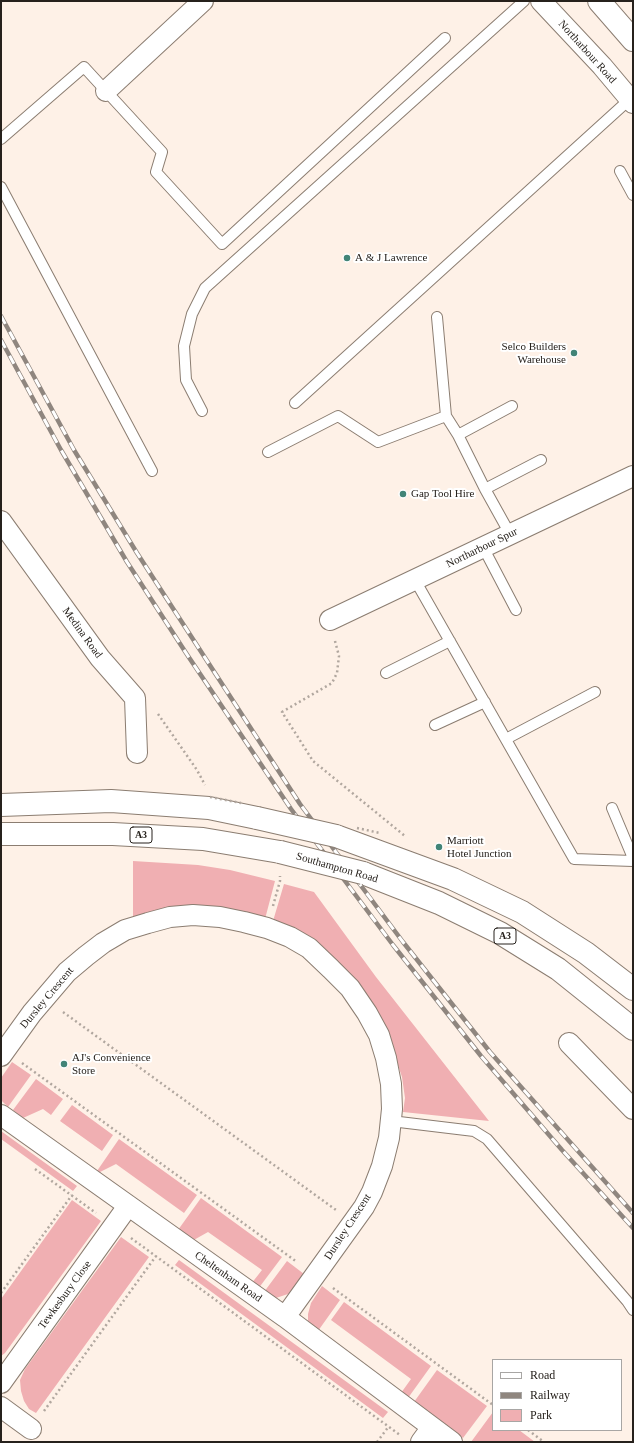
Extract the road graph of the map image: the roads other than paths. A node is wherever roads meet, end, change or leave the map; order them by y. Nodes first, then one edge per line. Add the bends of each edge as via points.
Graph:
1 (203, 1) edge
2 (524, 1) edge
3 (541, 1) edge
4 (599, 1) edge
5 (445, 38) dead end
6 (633, 40) edge
7 (106, 91) junction
8 (632, 101) edge
9 (1, 139) edge
10 (620, 171) dead end
11 (1, 187) edge
12 (633, 195) edge
13 (437, 317) dead end
14 (295, 403) dead end
15 (512, 406) dead end
16 (202, 411) dead end
17 (446, 416) junction
18 (458, 435) junction
19 (268, 452) dead end
20 (541, 460) dead end
21 (152, 471) dead end
22 (633, 476) edge
23 (485, 489) junction
24 (1, 521) edge
25 (510, 534) junction
26 (483, 547) junction
27 (415, 580) junction
28 (516, 610) dead end
29 (330, 620) road end
30 (450, 641) junction
31 (386, 673) dead end
32 (595, 692) dead end
33 (484, 702) junction
34 (435, 725) dead end
35 (506, 739) junction
36 (138, 753) dead end
37 (1, 804) edge
38 (612, 808) dead end
39 (1, 834) edge
40 (633, 860) edge
41 (633, 989) edge
42 (633, 1029) edge
43 (569, 1042) dead end
44 (3, 1053) edge
45 (633, 1109) edge
46 (1, 1115) edge
47 (391, 1121) junction
48 (128, 1206) junction
49 (633, 1310) edge
50 (285, 1317) junction
51 (1, 1383) edge
52 (1, 1407) edge
53 (31, 1429) road end
54 (419, 1436) edge
55 (452, 1442) edge

1 - 7 street
2 - 16 lane via 206,288 192,314 184,346 186,380
3 - 8 street, Northarbour Road
4 - 6 main road
5 - 7 lane via 222,244 156,172 162,152
7 - 9 lane via 84,67
8 - 14 lane
10 - 12 lane
11 - 21 lane
13 - 17 lane
15 - 18 lane
17 - 18 lane
17 - 19 lane via 378,442 338,416
18 - 23 lane
20 - 23 lane
22 - 25 street, Northarbour Spur
23 - 25 lane
24 - 36 street, Medina Road via 100,658 135,698
25 - 26 street, Northarbour Spur
26 - 27 street, Northarbour Spur
26 - 28 lane
27 - 29 street, Northarbour Spur
27 - 30 lane
30 - 31 lane
30 - 33 lane
32 - 35 lane
33 - 34 lane
33 - 35 lane
35 - 40 lane via 574,859
37 - 41 main road, bridge via 111,801 209,808 336,836 453,879 522,912 586,953
38 - 40 lane
39 - 42 main road, Southampton Road / A3, bridge via 113,834 203,839 280,852 363,873 439,903 500,933 558,969
43 - 45 street
44 - 47 street, Dursley Crescent via 67,972 108,940 125,930 170,918 193,915 220,917 267,928 290,937 309,948 350,988 379,1035 391,1084
46 - 48 street, Cheltenham Road
47 - 49 lane via 474,1131 487,1139
47 - 50 street, Dursley Crescent via 382,1166 372,1192 354,1223
48 - 50 street, Cheltenham Road
48 - 51 street, Tewkesbury Close
50 - 54 street, Cheltenham Road
52 - 53 street
54 - 55 street, Cheltenham Road

